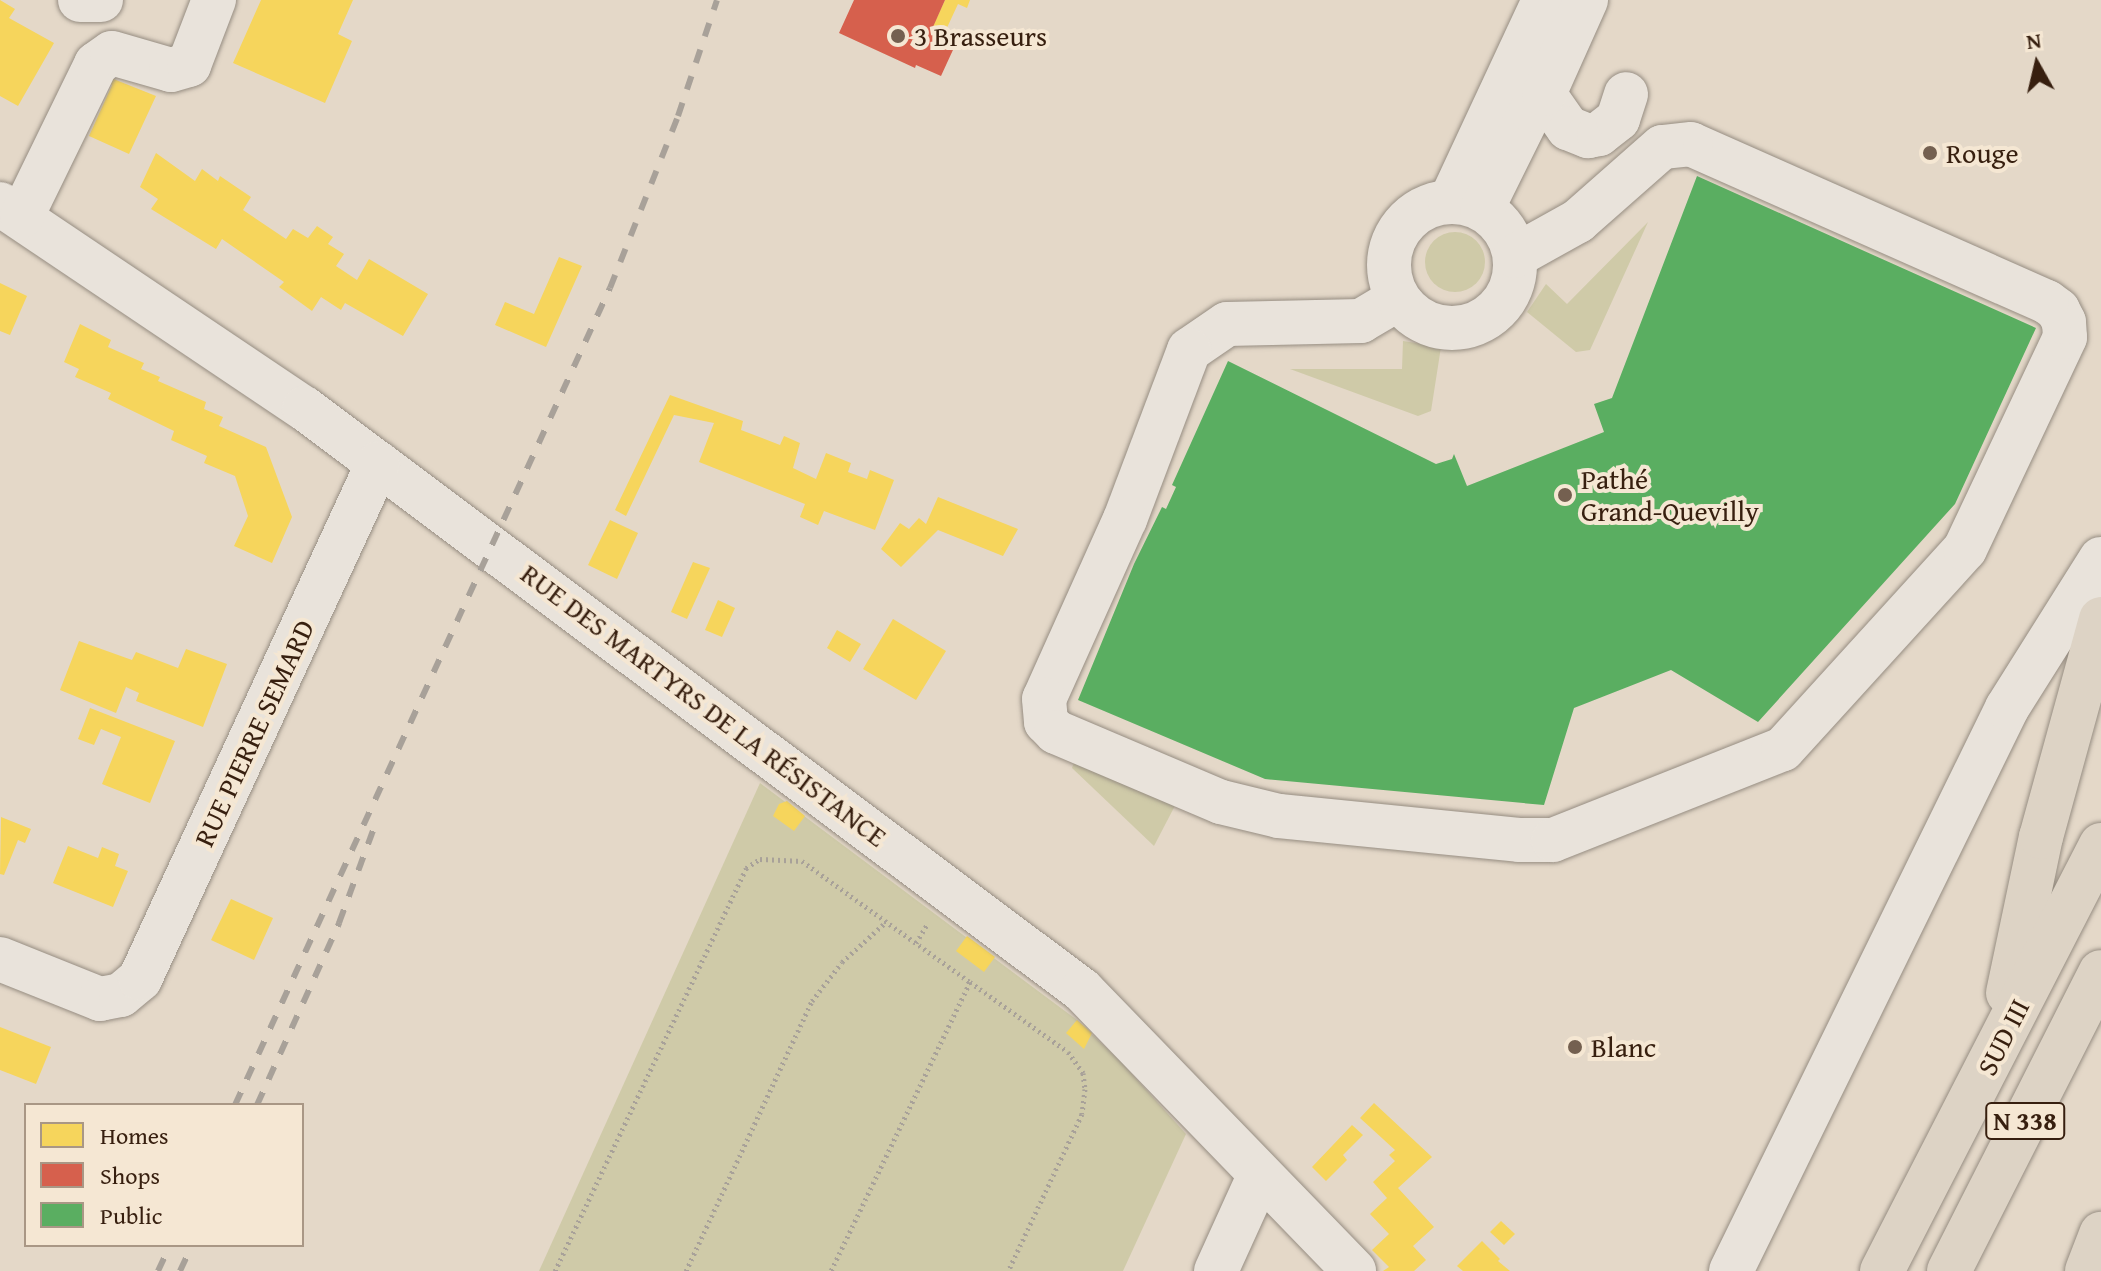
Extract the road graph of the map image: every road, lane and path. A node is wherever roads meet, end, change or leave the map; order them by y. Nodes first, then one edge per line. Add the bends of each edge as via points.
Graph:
1 (80, 0) edge
2 (101, 0) edge
3 (214, 0) edge
4 (1544, 0) edge
5 (1586, 0) edge
6 (1544, 94) junction
7 (1626, 94) dead end
8 (1466, 205) junction
9 (11, 210) edge
10 (1515, 256) junction
11 (1398, 299) junction
12 (378, 463) junction
13 (2101, 559) edge
14 (2101, 619) edge
15 (2101, 845) edge
16 (886, 922) junction
17 (0, 959) edge
18 (2101, 972) edge
19 (970, 982) junction
20 (1995, 1054) junction
21 (1259, 1176) junction
22 (2101, 1234) edge
23 (1230, 1263) edge
24 (555, 1271) edge
25 (686, 1271) edge
26 (831, 1271) edge
27 (1008, 1271) edge
28 (1354, 1271) edge
29 (1731, 1271) edge
30 (1882, 1271) edge
31 (1949, 1271) edge
32 (2087, 1271) edge

1 - 2 street
3 - 9 street via 189,65 171,70 112,53 96,64
4 - 8 street
5 - 6 street
6 - 7 street via 1568,128 1588,136 1618,119
6 - 8 street
8 - 10 street via 1504,229
8 - 11 street via 1431,205 1400,227 1388,263
9 - 12 street, RUE DES MARTYRS DE LA RÉSISTANCE
10 - 11 street via 1515,277 1507,297 1474,325 1432,325
10 - 11 street via 1578,221 1662,147 1691,144 2047,302 2058,310 2065,337 1965,549 1783,749 1553,840 1279,816 1221,802 1056,732 1046,722 1044,699 1125,519 1189,350 1227,324 1361,321
12 - 17 street, RUE PIERRE SEMARD via 140,979 121,995 100,999
12 - 21 street, RUE DES MARTYRS DE LA RÉSISTANCE via 1082,990
13 - 29 street via 2007,708
14 - 20 highway via 2041,837
15 - 20 highway, SUD III / N 338
16 - 19 path
16 - 24 path via 802,861 760,859 746,868
16 - 25 path via 842,962 812,1001
18 - 31 highway, SUD III / N 338
19 - 26 path
19 - 27 path via 1068,1052 1083,1073 1082,1114
20 - 30 highway, SUD III / N 338
21 - 23 street
21 - 28 street, RUE DES MARTYRS DE LA RÉSISTANCE
22 - 32 highway

